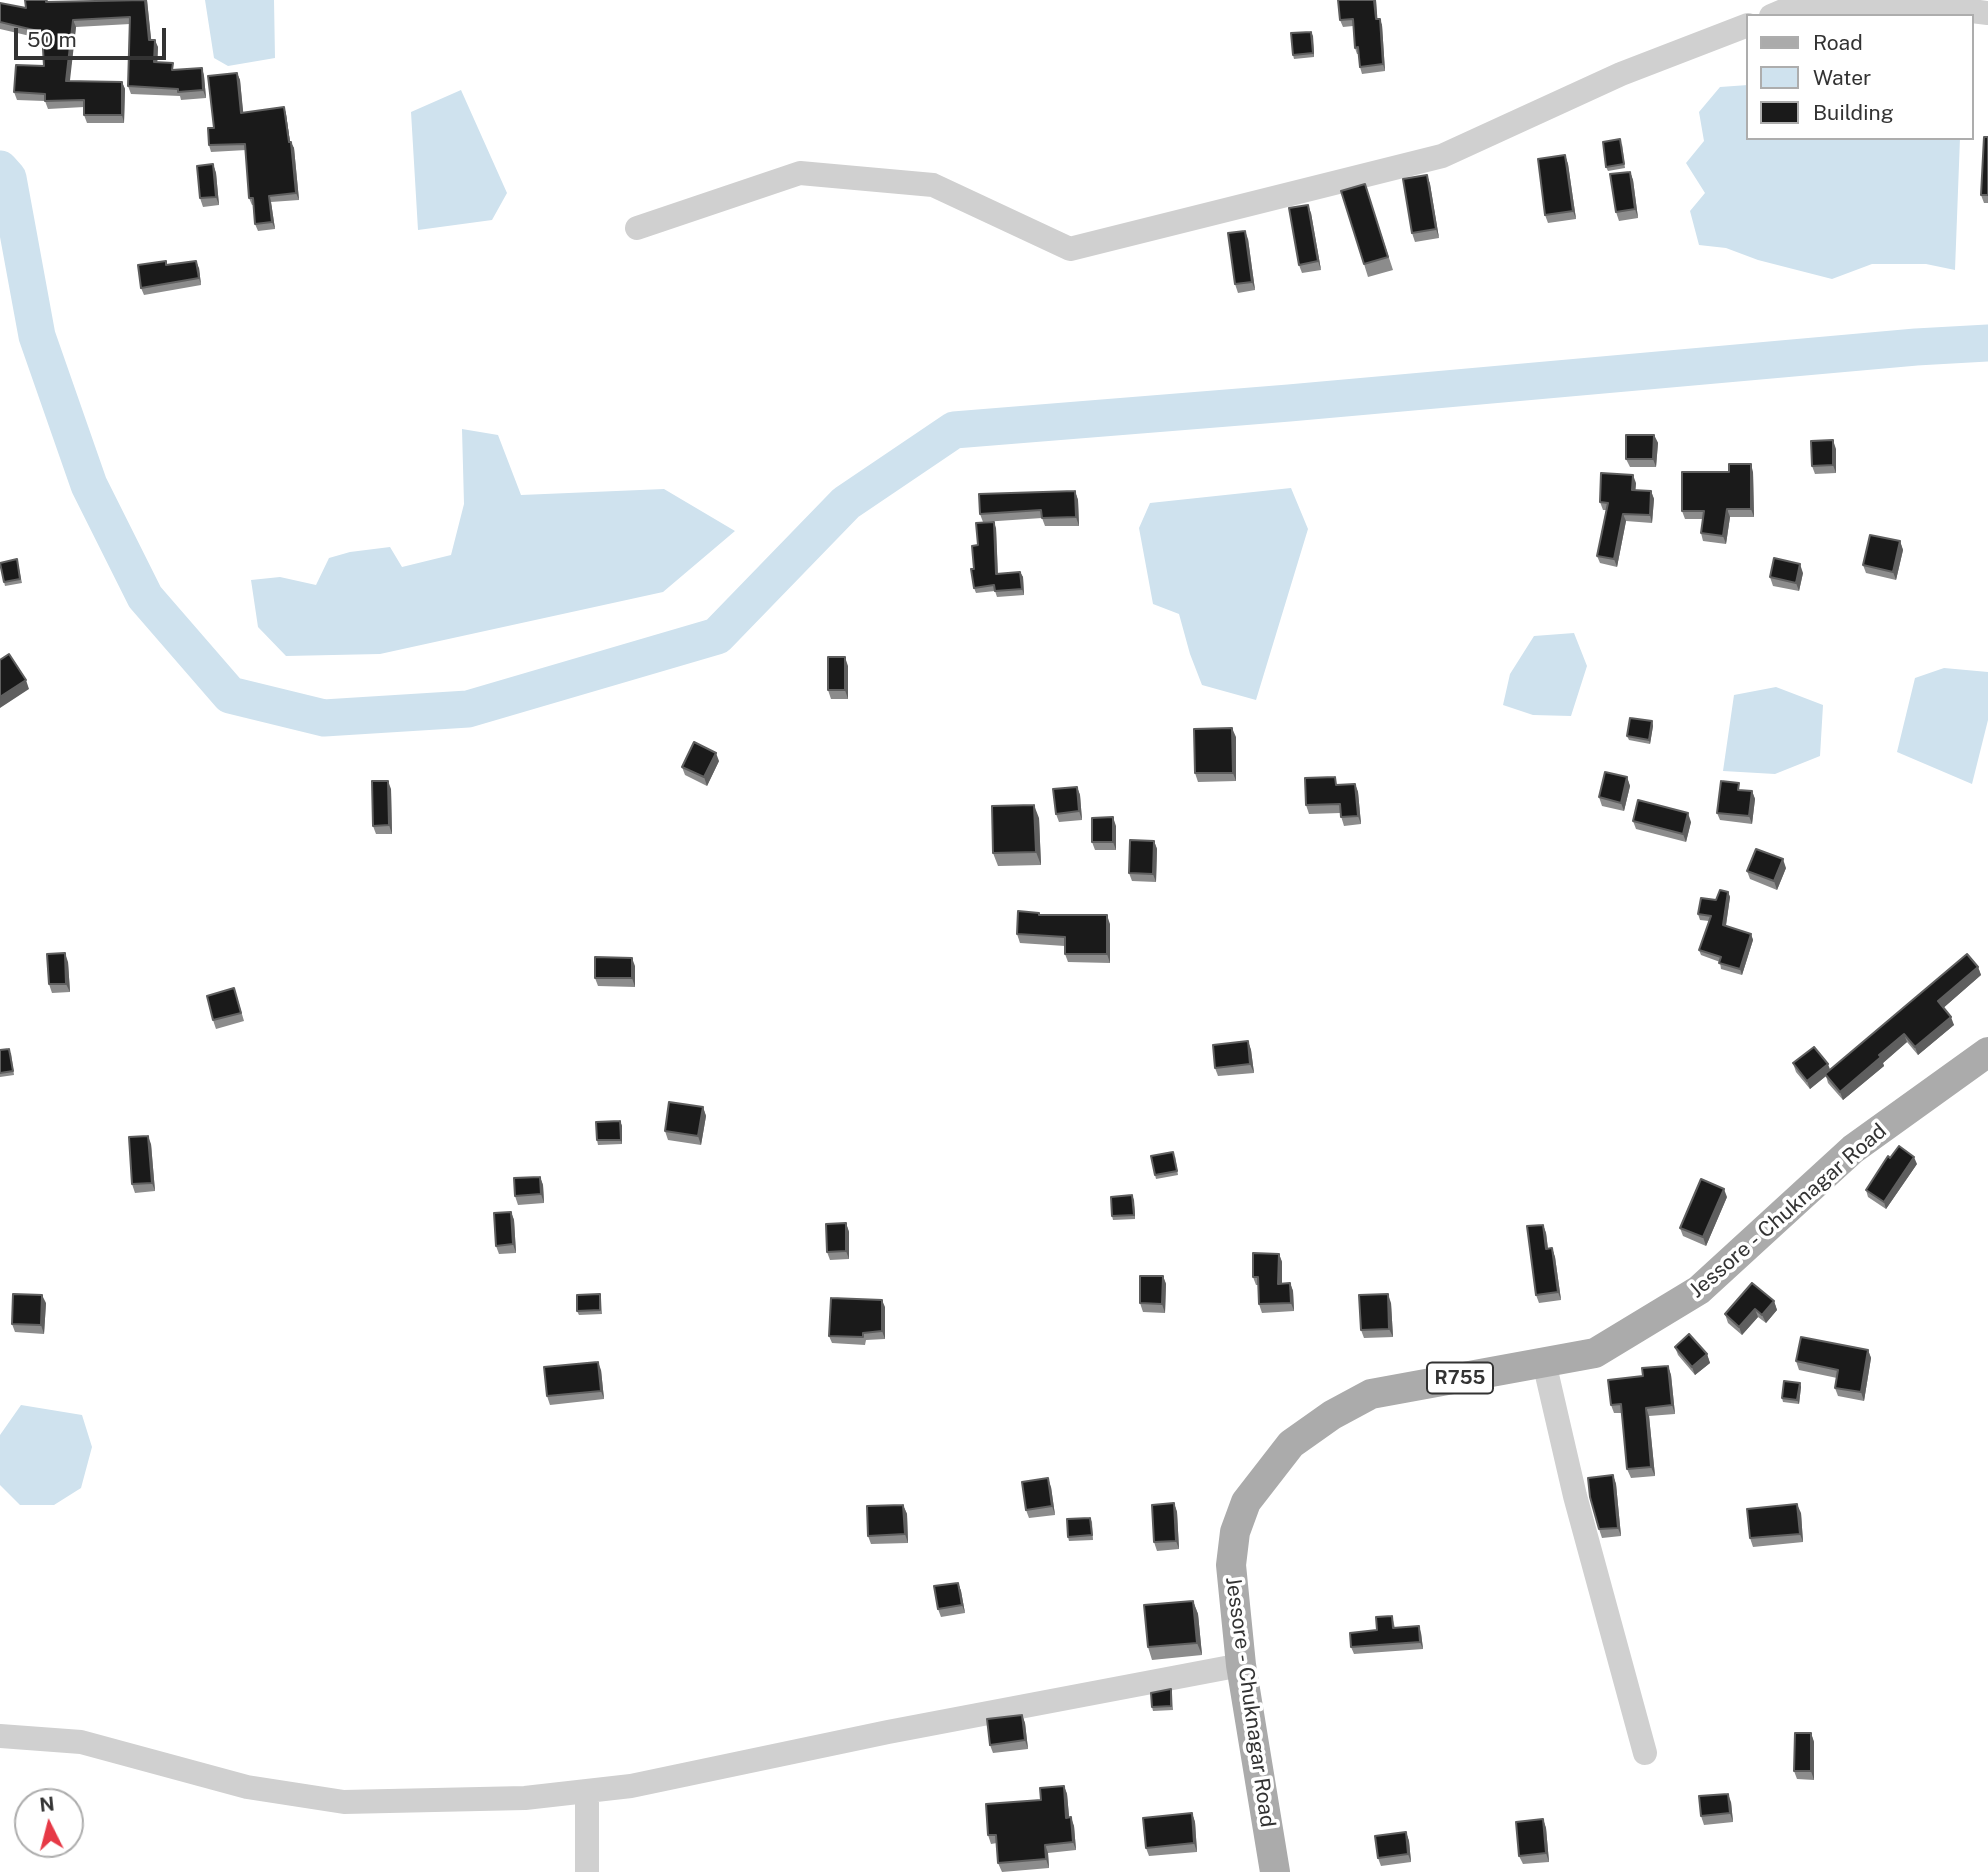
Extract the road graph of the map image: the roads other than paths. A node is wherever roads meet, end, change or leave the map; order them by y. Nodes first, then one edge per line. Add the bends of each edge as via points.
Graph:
1 (1988, 13) edge
2 (1776, 14) edge
3 (1746, 26) edge
4 (637, 228) dead end
5 (1988, 1052) edge
6 (1544, 1362) junction
7 (1241, 1665) junction
8 (0, 1736) edge
9 (1645, 1753) dead end
10 (586, 1791) junction
11 (587, 1872) edge
12 (1275, 1872) edge

1 - 2 street via 1914,4 1790,8
3 - 4 street via 1621,74 1442,156 1070,249 933,185 800,173
5 - 6 main road, Jessore - Chuknagar Road / R755 via 1853,1149 1699,1290 1595,1353
6 - 7 main road, Jessore - Chuknagar Road / R755 via 1371,1394 1291,1444 1246,1502 1235,1532 1231,1564
6 - 9 street
7 - 10 street via 631,1786
7 - 12 main road, Jessore - Chuknagar Road / R755
8 - 10 street via 81,1742 247,1787 344,1802 525,1798
10 - 11 street

